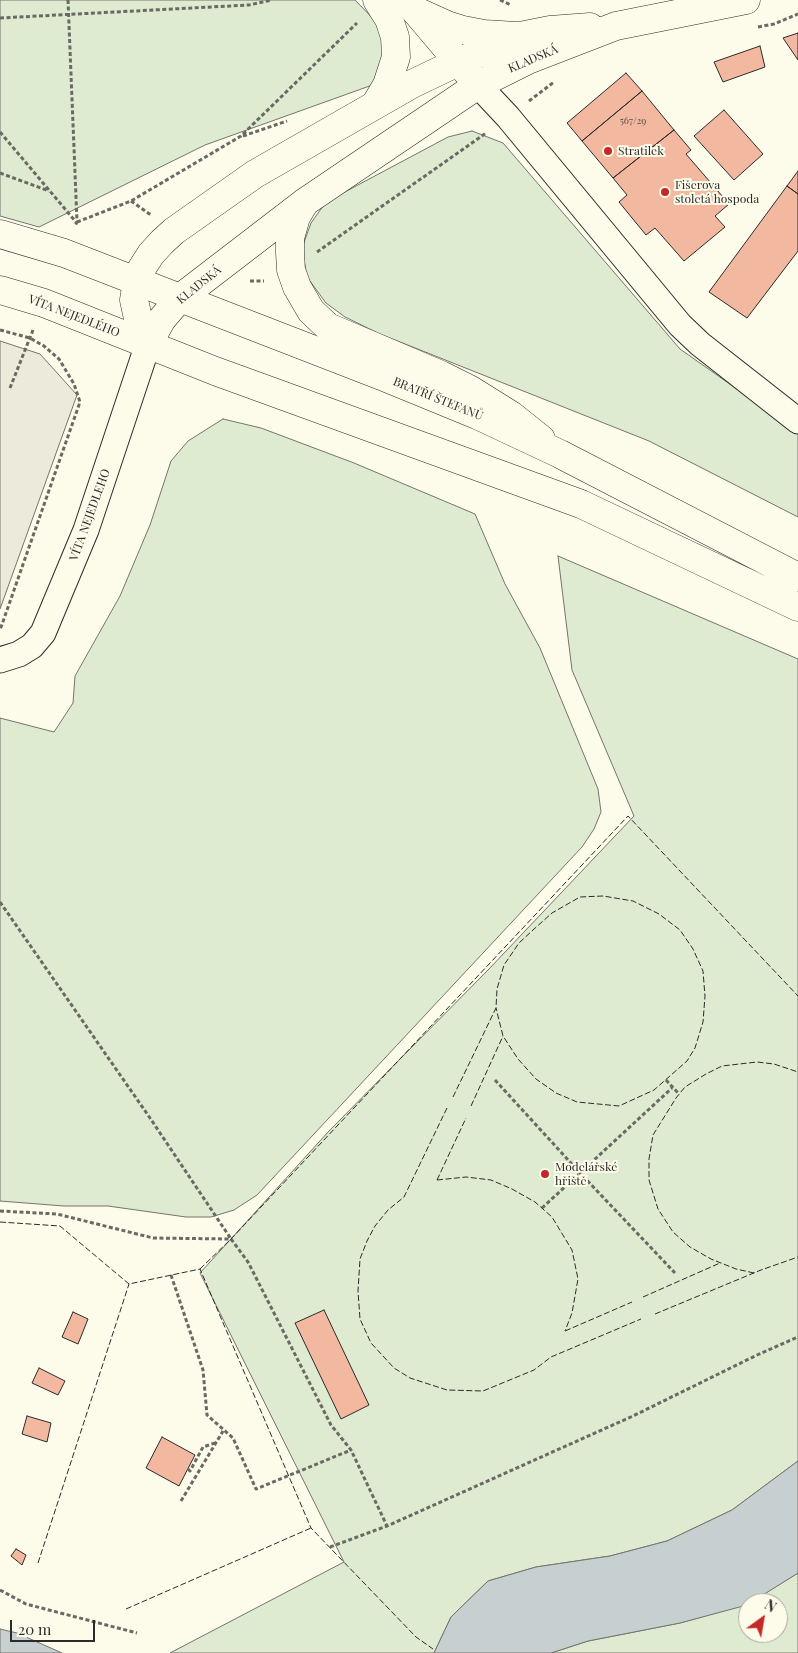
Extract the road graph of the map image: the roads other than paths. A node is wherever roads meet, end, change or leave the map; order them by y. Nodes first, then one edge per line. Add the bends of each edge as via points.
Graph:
1 (746, 0) edge
2 (378, 1) edge
3 (411, 6) edge
4 (616, 26) junction
5 (520, 36) junction
6 (458, 62) junction
7 (478, 85) junction
8 (375, 105) junction
9 (304, 202) junction
10 (0, 234) edge
11 (136, 281) junction
12 (0, 290) edge
13 (180, 298) junction
14 (148, 344) junction
15 (798, 421) edge
16 (560, 454) junction
17 (798, 577) edge
18 (798, 607) edge
19 (0, 660) edge

1 - 4 main road, KLADSKÁ
2 - 8 main road via 395,37 396,57 387,85
3 - 5 main road via 463,30
3 - 6 main road
4 - 5 main road, KLADSKÁ via 576,27
4 - 7 main road, KLADSKÁ via 528,60
5 - 6 main road, KLADSKÁ
6 - 7 main road
6 - 8 main road, KLADSKÁ
7 - 9 main road, KLADSKÁ
7 - 15 street via 680,325
8 - 11 main road, KLADSKÁ via 255,174 174,232 151,254
9 - 13 main road, KLADSKÁ
9 - 16 main road via 290,238 291,270 311,311 328,327 471,390
10 - 11 main road, BRATŘÍ ŠTEFANŮ via 64,253
11 - 13 main road, BRATŘÍ ŠTEFANŮ
11 - 14 main road, KLADSKÁ via 134,300
12 - 14 main road, VÍTA NEJEDLÉHO via 44,303
13 - 14 main road, KLADSKÁ via 162,319
13 - 16 main road, BRATŘÍ ŠTEFANŮ via 477,415
14 - 18 main road via 581,504
14 - 19 street, VÍTA NEJEDLEHO via 86,530 43,633 32,646
16 - 17 main road, BRATŘÍ ŠTEFANŮ

